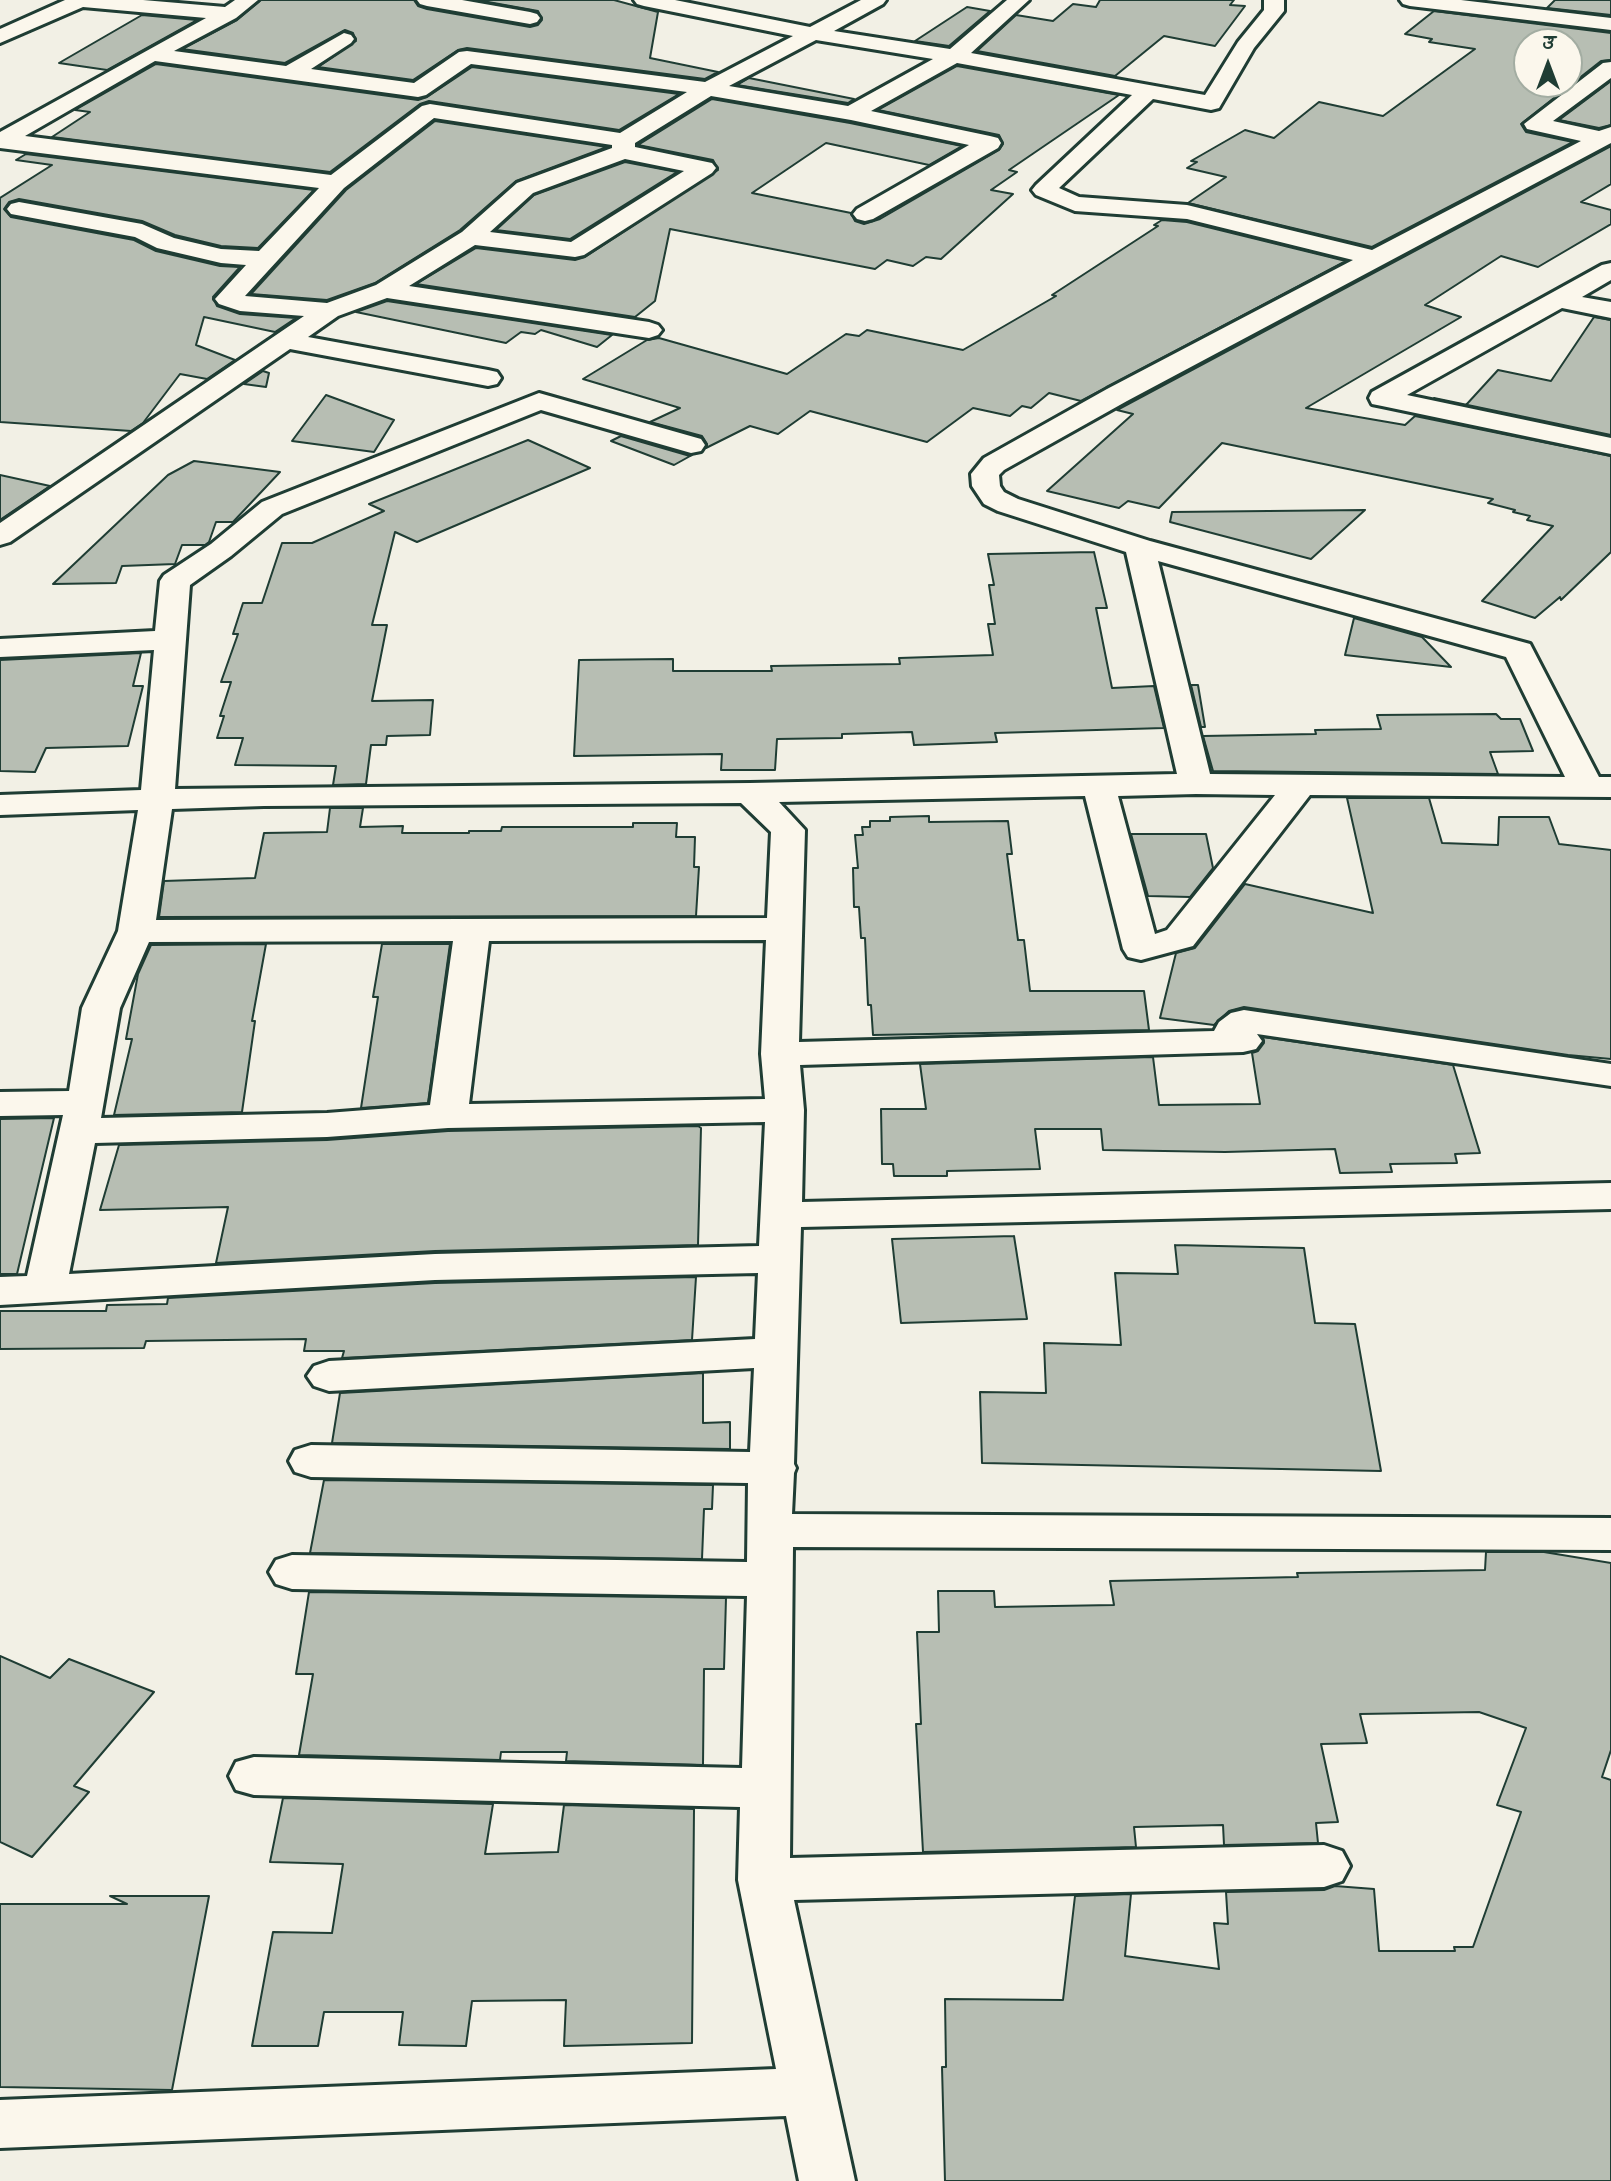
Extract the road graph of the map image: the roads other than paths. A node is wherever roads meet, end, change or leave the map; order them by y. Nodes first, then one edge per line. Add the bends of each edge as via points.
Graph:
1 (77, 0) edge
2 (248, 0) edge
3 (427, 0) edge
4 (644, 0) edge
5 (876, 0) edge
6 (1019, 0) edge
7 (1274, 0) edge
8 (1410, 0) edge
9 (143, 2) edge
10 (229, 13) junction
11 (530, 18) dead end
12 (1611, 24) edge
13 (816, 34) junction
14 (0, 37) edge
15 (344, 39) dead end
16 (152, 54) junction
17 (954, 56) junction
18 (1611, 68) edge
19 (288, 74) junction
20 (707, 89) junction
21 (1149, 91) junction
22 (851, 113) junction
23 (1606, 136) edge
24 (1, 140) edge
25 (623, 146) junction
26 (336, 183) junction
27 (19, 209) dead end
28 (866, 214) dead end
29 (471, 237) junction
30 (1373, 258) junction
31 (267, 259) junction
32 (1611, 270) edge
33 (385, 290) junction
34 (1561, 300) junction
35 (1611, 310) edge
36 (330, 311) junction
37 (649, 330) dead end
38 (287, 341) junction
39 (488, 378) dead end
40 (691, 445) dead end
41 (1611, 446) edge
42 (0, 536) edge
43 (1140, 547) junction
44 (170, 640) junction
45 (0, 648) edge
46 (1196, 784) junction
47 (1301, 784) junction
48 (1098, 785) junction
49 (1599, 787) edge
50 (750, 793) junction
51 (157, 800) junction
52 (0, 805) edge
53 (786, 929) junction
54 (472, 930) junction
55 (135, 931) junction
56 (780, 1054) junction
57 (1611, 1075) edge
58 (0, 1104) edge
59 (785, 1110) junction
60 (448, 1116) junction
61 (82, 1117) junction
62 (1611, 1196) edge
63 (779, 1237) junction
64 (45, 1288) junction
65 (0, 1291) edge
66 (776, 1352) junction
67 (329, 1376) dead end
68 (311, 1461) dead end
69 (774, 1468) junction
70 (769, 1530) junction
71 (1611, 1534) edge
72 (292, 1572) dead end
73 (771, 1579) junction
74 (254, 1776) dead end
75 (766, 1787) junction
76 (1324, 1866) dead end
77 (764, 1880) junction
78 (809, 2091) junction
79 (0, 2124) edge
80 (827, 2181) edge

1 - 9 street
1 - 14 street
2 - 10 street
3 - 11 street
4 - 13 street
5 - 13 street
6 - 17 street
7 - 21 street via 1274,11 1245,46 1210,103
8 - 12 street
9 - 10 street
10 - 16 street
13 - 17 street
13 - 20 street
15 - 19 street
16 - 19 street
16 - 24 street
17 - 21 street
17 - 22 street
18 - 23 street via 1535,124
19 - 20 street via 418,90 467,57
20 - 22 street
20 - 25 street
21 - 30 street via 1044,190 1075,204 1188,212
22 - 28 street via 990,143
23 - 30 street
24 - 26 street
25 - 26 street via 430,111
25 - 29 street via 525,188
25 - 29 street via 704,168 575,250
26 - 31 street
27 - 31 street via 142,231 166,243 221,256
29 - 33 street
30 - 43 street via 994,464 985,474 993,498
31 - 36 street via 228,299
32 - 34 street
33 - 36 street
33 - 37 street
34 - 35 street
34 - 41 street via 1382,398
36 - 38 street
38 - 39 street
38 - 42 street
40 - 44 street via 538,401 272,508 175,581
43 - 46 street
43 - 49 street via 1519,651
44 - 45 street
44 - 51 street
46 - 47 street
46 - 48 street
47 - 48 street via 1180,938 1141,950
47 - 49 street
48 - 50 street
50 - 51 street
50 - 53 street via 788,830
51 - 52 street
51 - 55 street
53 - 54 street
53 - 56 street
54 - 55 street
54 - 60 street
55 - 61 street via 101,1008
56 - 57 street via 1243,1041 1232,1030 1244,1021
56 - 59 street
58 - 61 street
59 - 60 street
59 - 63 street
60 - 61 street via 327,1125
61 - 64 street
62 - 63 street
63 - 64 street via 435,1267
63 - 66 street
64 - 65 street
66 - 67 street
66 - 69 street
68 - 69 street
69 - 70 street
70 - 71 street
70 - 73 street
72 - 73 street
73 - 75 street
74 - 75 street
75 - 77 street
76 - 77 street
77 - 78 street
78 - 79 street
78 - 80 street

